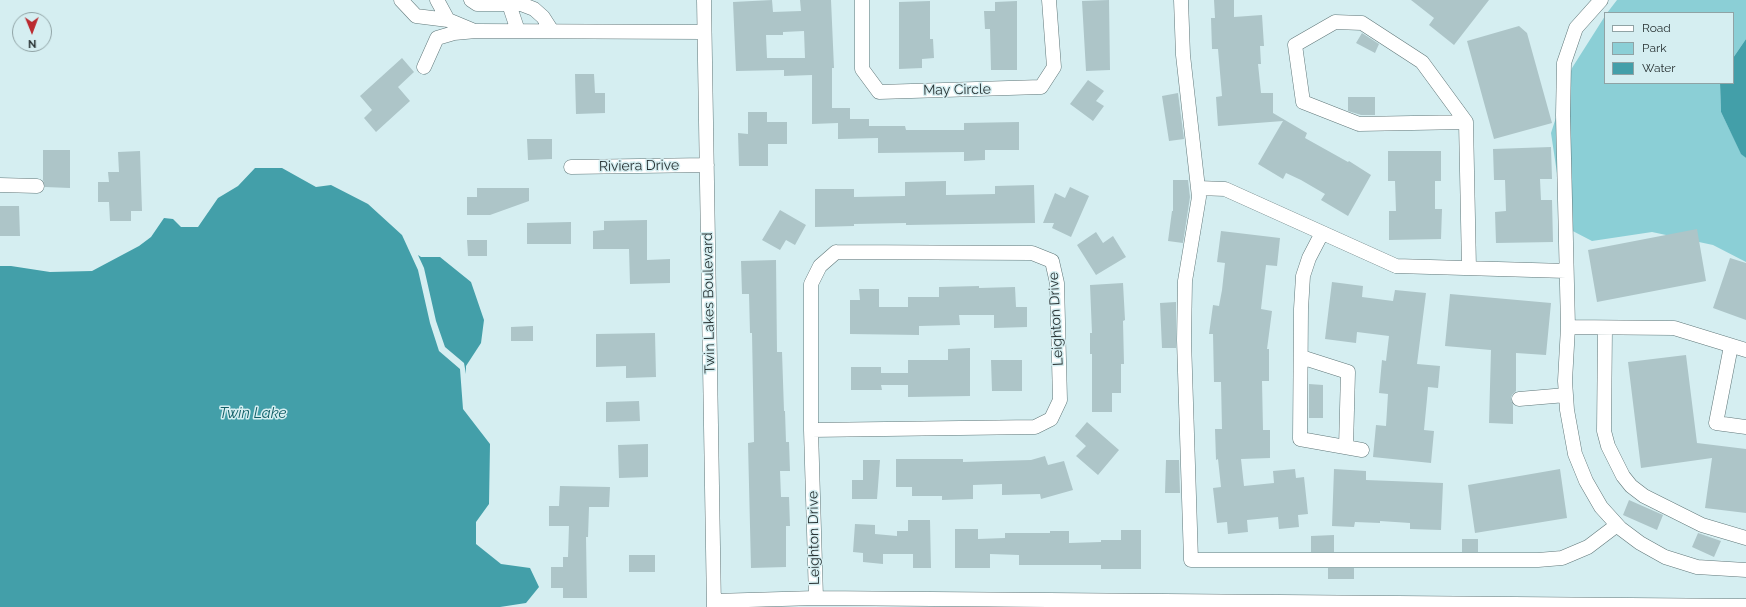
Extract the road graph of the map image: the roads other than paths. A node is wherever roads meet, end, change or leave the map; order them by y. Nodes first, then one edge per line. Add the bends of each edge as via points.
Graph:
1 (401, 0) edge
2 (437, 0) edge
3 (471, 0) edge
4 (704, 0) edge
5 (862, 0) edge
6 (1049, 0) edge
7 (1181, 0) edge
8 (1601, 0) edge
9 (509, 4) junction
10 (448, 20) junction
11 (476, 31) junction
12 (518, 31) junction
13 (552, 32) junction
14 (704, 32) junction
15 (424, 67) dead end
16 (1466, 122) junction
17 (707, 165) junction
18 (571, 167) dead end
19 (0, 185) edge
20 (37, 186) dead end
21 (1198, 188) junction
22 (1322, 233) junction
23 (1469, 268) junction
24 (1566, 271) junction
25 (1568, 327) junction
26 (1605, 328) junction
27 (1731, 346) junction
28 (1746, 350) edge
29 (1301, 357) junction
30 (1566, 395) junction
31 (1519, 399) dead end
32 (1746, 427) edge
33 (811, 430) junction
34 (1346, 447) junction
35 (1362, 450) dead end
36 (1617, 524) junction
37 (1746, 538) edge
38 (1746, 570) edge
39 (816, 598) junction
40 (714, 604) edge
41 (1578, 606) edge
42 (1746, 606) edge

1 - 10 street via 416,16
2 - 10 street
3 - 9 street via 477,4
4 - 14 street, Twin Lakes Boulevard
5 - 6 street, May Circle via 862,69 879,92 1042,87 1054,67
7 - 21 street via 1183,55
8 - 24 street via 1576,28 1564,63
9 - 12 street
9 - 13 street via 521,4 534,9 543,17
10 - 11 street
11 - 12 street
11 - 15 street via 454,33 438,38
12 - 13 street
13 - 14 street
14 - 17 street, Twin Lakes Boulevard
16 - 16 street via 1422,62 1362,23 1335,22 1295,45 1303,102 1359,124
16 - 23 street
17 - 18 street, Riviera Drive
17 - 40 street, Twin Lakes Boulevard
19 - 20 street
21 - 22 street via 1225,189
21 - 36 street via 1199,197 1185,281 1184,340 1191,560 1562,558 1588,547
22 - 23 street via 1396,266
22 - 29 street via 1303,276
23 - 24 street
24 - 25 street
25 - 26 street
25 - 30 street
26 - 27 street via 1674,328
26 - 37 street via 1604,431 1622,476 1644,496 1702,525
27 - 28 street
27 - 32 street via 1716,423
29 - 34 street via 1348,372
29 - 34 street via 1300,439
30 - 31 street
30 - 36 street via 1575,454 1601,508
33 - 33 street, Leighton Drive via 811,284 820,266 836,252 1032,253 1052,262 1057,283 1060,400 1051,419 1035,427
33 - 39 street, Leighton Drive
34 - 35 street
36 - 38 street via 1640,543 1665,557 1697,567
39 - 40 street
39 - 41 street
41 - 42 street

